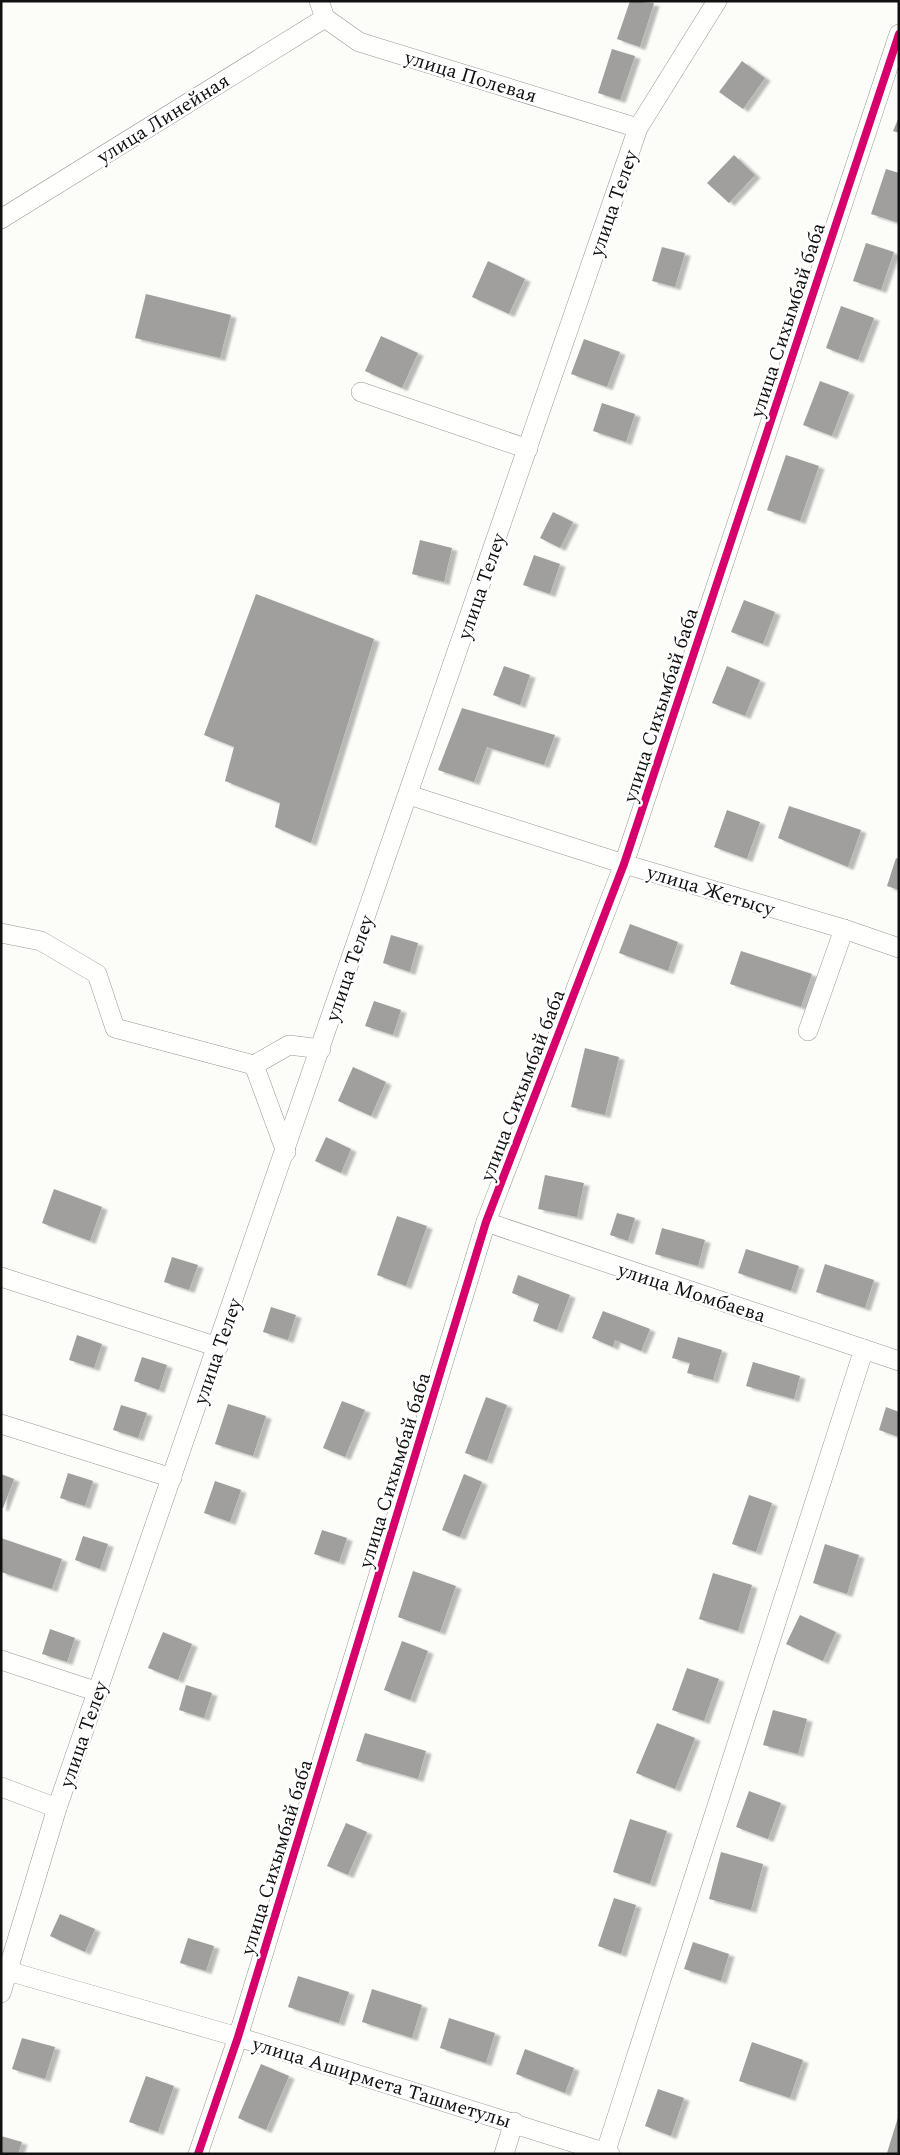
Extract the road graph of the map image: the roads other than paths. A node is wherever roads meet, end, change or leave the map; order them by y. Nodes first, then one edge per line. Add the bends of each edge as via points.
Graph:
1 (717, 1) edge
2 (322, 10) edge
3 (899, 34) edge
4 (638, 128) junction
5 (1, 219) edge
6 (361, 392) dead end
7 (528, 449) junction
8 (409, 795) junction
9 (624, 864) junction
10 (844, 929) junction
11 (1, 933) edge
12 (899, 948) edge
13 (808, 1031) dead end
14 (321, 1049) junction
15 (254, 1064) junction
16 (286, 1152) junction
17 (486, 1222) junction
18 (1, 1277) edge
19 (218, 1347) junction
20 (864, 1349) junction
21 (899, 1361) edge
22 (1, 1424) edge
23 (172, 1478) junction
24 (1, 1660) edge
25 (98, 1692) junction
26 (1, 1788) edge
27 (57, 1808) junction
28 (8, 1970) junction
29 (1, 1993) edge
30 (238, 2037) junction
31 (514, 2122) junction
32 (607, 2153) edge
33 (198, 2154) edge
34 (504, 2154) edge

1 - 4 street, улица Телеу
2 - 4 street, улица Полевая via 359,42
2 - 5 street, улица Линейная
3 - 9 street, улица Сихымбай баба
4 - 7 street, улица Телеу
6 - 7 street
7 - 8 street, улица Телеу
8 - 9 street, улица Жетысу
8 - 14 street, улица Телеу
9 - 10 street, улица Жетысу
9 - 17 street, улица Сихымбай баба
10 - 12 street, улица Жетысу
10 - 13 street
11 - 15 street via 41,941 97,974 115,1028
14 - 15 street via 289,1045
14 - 16 street, улица Телеу
15 - 16 street
16 - 19 street, улица Телеу
17 - 20 street, улица Момбаева
17 - 30 street, улица Сихымбай баба
18 - 19 street
19 - 23 street, улица Телеу
20 - 21 street, улица Момбаева
20 - 32 street
22 - 23 street
23 - 25 street, улица Телеу
24 - 25 street
25 - 27 street, улица Телеу
26 - 27 street, улица Телеу
27 - 28 street, улица Телеу
28 - 29 street, улица Телеу
28 - 30 street, улица Аширмета Ташметулы
30 - 31 street, улица Аширмета Ташметулы
30 - 33 street, улица Сихымбай баба
31 - 32 street, улица Аширмета Ташметулы
31 - 34 street

